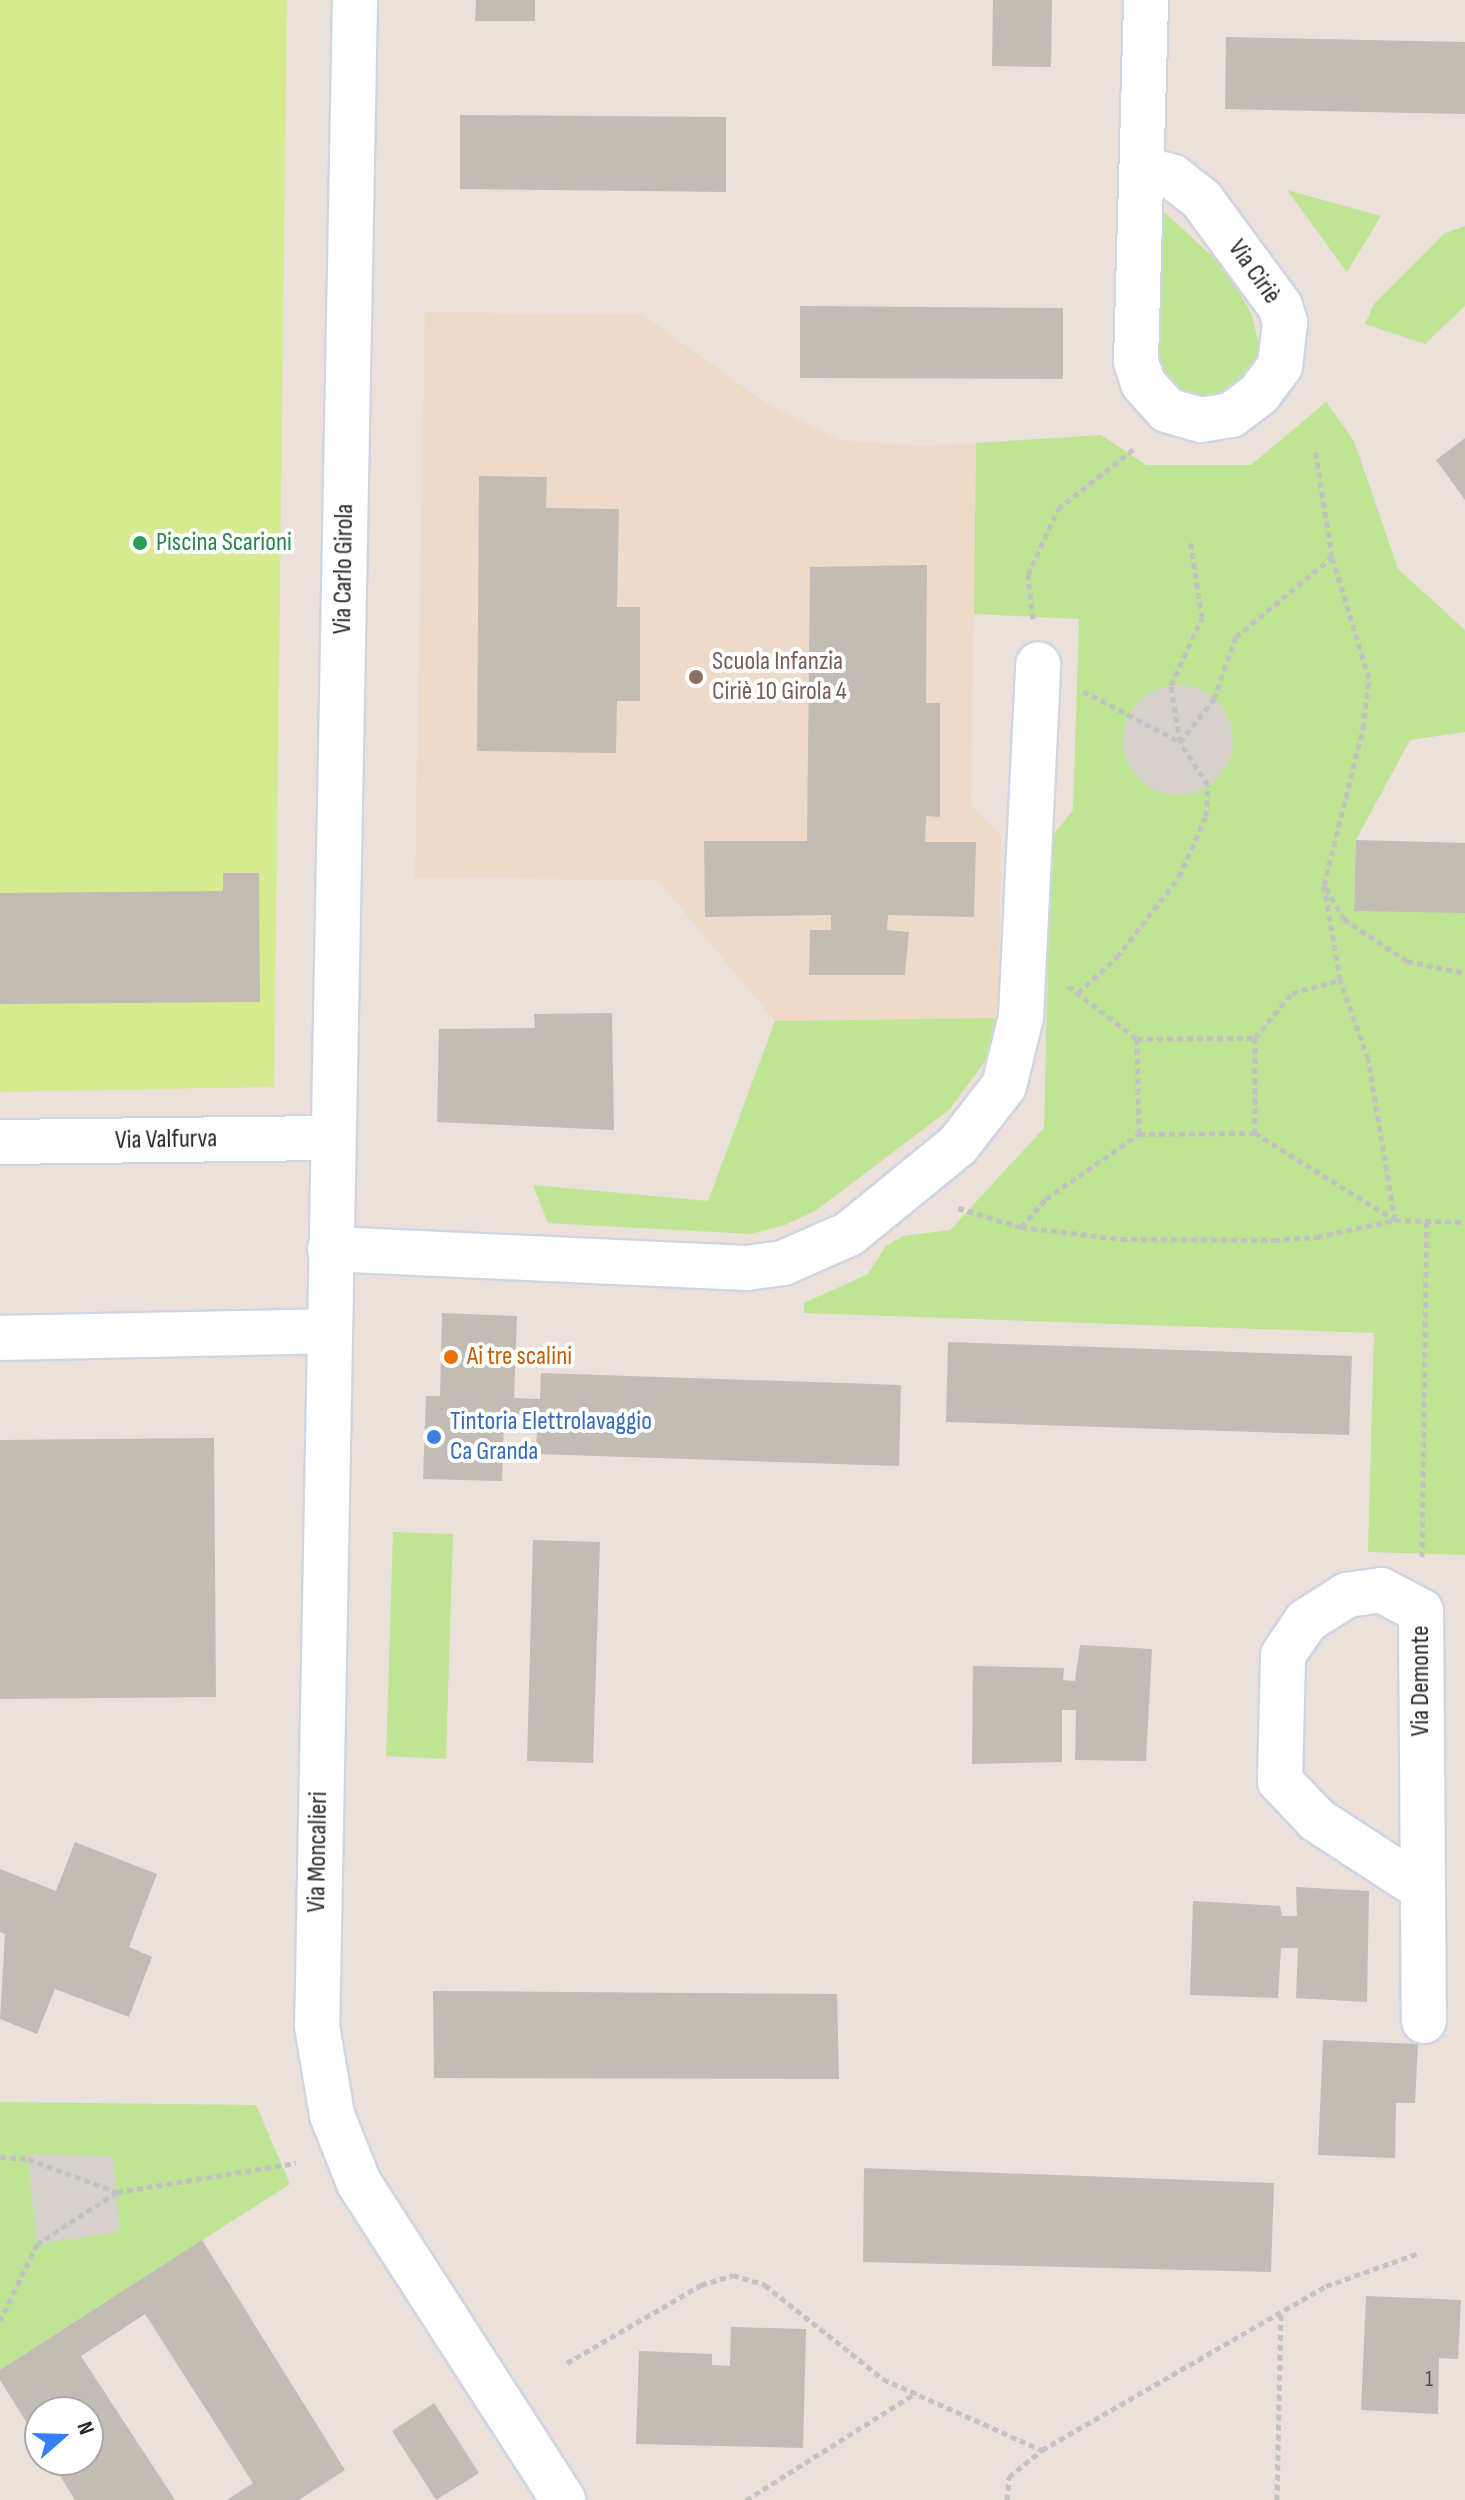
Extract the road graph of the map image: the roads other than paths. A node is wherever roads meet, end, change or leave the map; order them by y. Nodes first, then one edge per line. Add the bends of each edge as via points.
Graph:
1 (355, 0) edge
2 (1146, 0) edge
3 (1144, 169) junction
4 (1038, 664) road end
5 (332, 1138) junction
6 (0, 1142) edge
7 (330, 1249) junction
8 (328, 1331) junction
9 (0, 1338) edge
10 (1420, 1887) junction
11 (1424, 2021) dead end
12 (563, 2500) edge

1 - 5 street, Via Carlo Girola
2 - 3 street, Via Ciriè
3 - 3 street, Via Ciriè via 1136,361 1143,383 1167,410 1182,418 1231,415 1259,394 1280,366 1285,322 1202,200 1173,177
4 - 7 street via 1021,1017 1004,1086 958,1145 849,1234 783,1263 747,1268
5 - 6 street, Via Valfurva
5 - 7 street, Via Moncalieri
7 - 8 street, Via Moncalieri
8 - 9 street
8 - 12 street, Via Moncalieri via 316,1966 317,2026 327,2097 359,2183
10 - 10 street, Via Demonte via 1421,1611 1381,1590 1347,1595 1306,1621 1283,1655 1280,1781 1317,1820
10 - 11 street, Via Demonte

